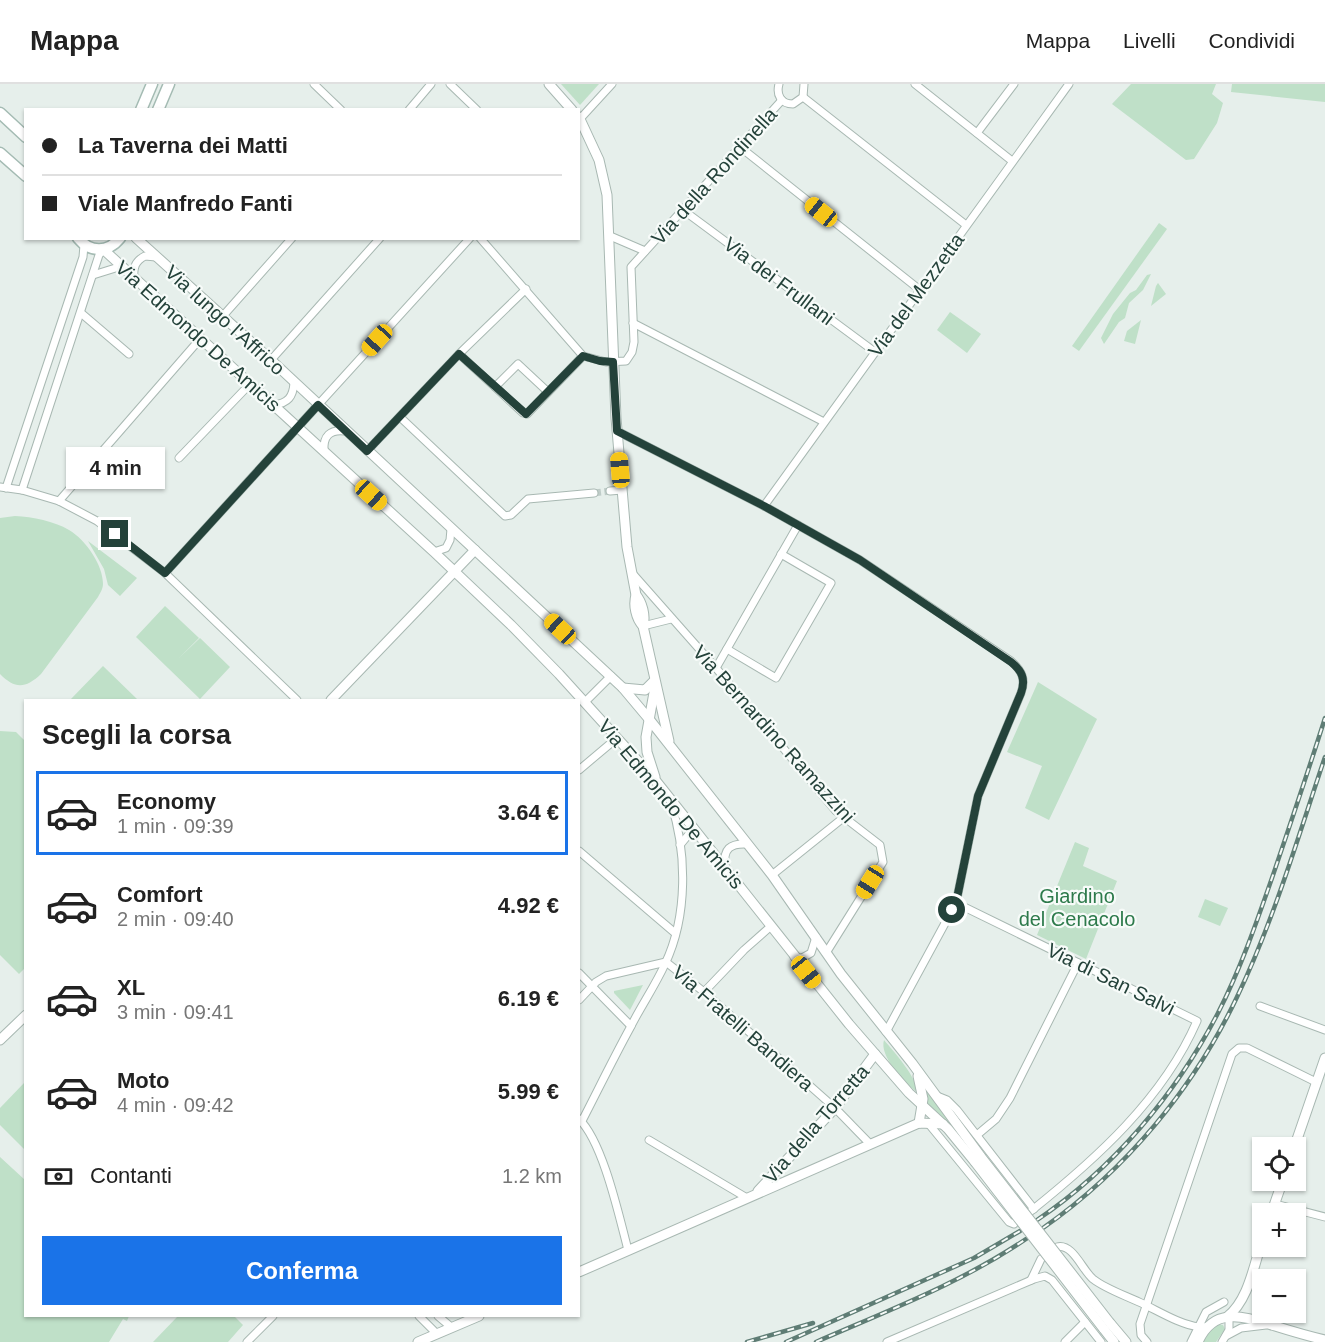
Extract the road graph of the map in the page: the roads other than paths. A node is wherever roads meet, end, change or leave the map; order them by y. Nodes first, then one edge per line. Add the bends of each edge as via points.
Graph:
1 (152, 84) edge
2 (314, 84) edge
3 (431, 84) edge
4 (450, 84) edge
5 (549, 84) edge
6 (612, 84) edge
7 (779, 84) edge
8 (804, 84) edge
9 (1014, 84) edge
10 (1069, 84) edge
11 (164, 85) edge
12 (918, 85) edge
13 (804, 97) junction
14 (782, 100) junction
15 (142, 108) edge
16 (158, 108) edge
17 (339, 108) edge
18 (411, 108) edge
19 (475, 108) edge
20 (570, 108) edge
21 (0, 113) edge
22 (580, 117) edge
23 (580, 120) edge
24 (977, 133) junction
25 (24, 135) edge
26 (740, 147) junction
27 (0, 153) edge
28 (1012, 161) junction
29 (24, 174) edge
30 (683, 210) junction
31 (966, 225) junction
32 (610, 236) junction
33 (118, 240) edge
34 (138, 240) edge
35 (290, 240) edge
36 (378, 240) edge
37 (468, 240) edge
38 (482, 240) edge
39 (81, 242) edge
40 (103, 250) junction
41 (645, 251) junction
42 (156, 257) junction
43 (122, 266) junction
44 (93, 275) junction
45 (135, 278) junction
46 (526, 289) junction
47 (920, 290) junction
48 (81, 313) junction
49 (222, 317) junction
50 (633, 323) junction
51 (200, 339) junction
52 (874, 352) junction
53 (129, 354) dead end
54 (459, 354) junction
55 (583, 356) junction
56 (271, 360) junction
57 (613, 362) junction
58 (294, 383) junction
59 (250, 384) junction
60 (495, 387) junction
61 (548, 392) junction
62 (274, 405) junction
63 (318, 405) junction
64 (400, 417) junction
65 (824, 422) junction
66 (298, 427) junction
67 (345, 431) junction
68 (617, 431) junction
69 (324, 451) junction
70 (367, 451) junction
71 (179, 458) dead end
72 (3, 487) edge
73 (22, 490) junction
74 (622, 490) junction
75 (610, 491) tunnel mouth
76 (594, 493) tunnel mouth
77 (59, 501) junction
78 (764, 506) junction
79 (798, 525) junction
80 (451, 529) junction
81 (476, 550) junction
82 (434, 552) junction
83 (781, 554) junction
84 (455, 572) junction
85 (631, 572) junction
86 (165, 573) junction
87 (671, 619) junction
88 (643, 626) junction
89 (727, 649) junction
90 (716, 668) junction
91 (611, 676) junction
92 (655, 679) junction
93 (622, 688) junction
94 (296, 699) edge
95 (332, 699) edge
96 (585, 702) junction
97 (649, 719) junction
98 (617, 738) junction
99 (670, 746) junction
100 (580, 769) edge
101 (656, 781) junction
102 (669, 796) junction
103 (843, 818) junction
104 (694, 828) junction
105 (680, 844) junction
106 (747, 844) junction
107 (580, 851) edge
108 (725, 866) junction
109 (772, 875) junction
110 (959, 904) junction
111 (770, 927) junction
112 (675, 933) junction
113 (816, 937) junction
114 (826, 953) junction
115 (794, 957) junction
116 (666, 963) junction
117 (1078, 963) junction
118 (580, 974) edge
119 (592, 987) junction
120 (704, 992) junction
121 (580, 999) edge
122 (1260, 1005) dead end
123 (24, 1016) edge
124 (631, 1026) junction
125 (1325, 1030) edge
126 (886, 1032) junction
127 (0, 1040) edge
128 (875, 1054) junction
129 (1325, 1058) edge
130 (912, 1063) junction
131 (1316, 1082) junction
132 (936, 1095) junction
133 (923, 1105) junction
134 (835, 1108) junction
135 (580, 1120) edge
136 (924, 1123) junction
137 (943, 1124) junction
138 (977, 1135) junction
139 (1298, 1137) edge
140 (649, 1140) dead end
141 (870, 1144) junction
142 (978, 1160) junction
143 (752, 1195) junction
144 (1032, 1210) joint
145 (1306, 1214) edge
146 (1325, 1217) edge
147 (1014, 1224) dead end
148 (1057, 1246) dead end
149 (628, 1250) junction
150 (1257, 1257) edge
151 (1041, 1259) dead end
152 (580, 1272) edge
153 (1028, 1282) junction
154 (1224, 1302) dead end
155 (1147, 1306) junction
156 (272, 1317) edge
157 (420, 1317) edge
158 (439, 1317) edge
159 (477, 1317) edge
160 (1226, 1318) junction
161 (1085, 1322) junction
162 (1107, 1325) junction
163 (1269, 1325) junction
164 (1203, 1326) junction
165 (451, 1328) junction
166 (437, 1334) junction
167 (1224, 1339) edge
168 (1325, 1340) edge
169 (247, 1342) edge
170 (418, 1342) edge
171 (887, 1342) edge
172 (1065, 1342) edge
173 (1101, 1342) edge
174 (1114, 1342) edge
175 (1126, 1342) edge
176 (1147, 1342) edge
177 (1191, 1342) edge
178 (1198, 1342) edge

1 - 15 main road
2 - 17 street
3 - 18 street
4 - 19 street
5 - 20 street
6 - 22 street
7 - 14 street, Via della Rondinella via 778,95
8 - 13 street
9 - 24 street
10 - 28 street, Via del Mezzetta
11 - 16 main road
12 - 24 street
13 - 14 street, Via della Rondinella via 793,104
13 - 31 street
14 - 26 street, Via della Rondinella
21 - 25 main road
23 - 32 street via 602,170
24 - 28 street
26 - 30 street, Via della Rondinella
26 - 47 street
27 - 29 main road
28 - 31 street, Via del Mezzetta
30 - 41 street, Via della Rondinella
30 - 52 street, Via dei Frullani
31 - 47 street, Via del Mezzetta
32 - 41 street, Via della Rondinella
32 - 57 street
33 - 40 main road
34 - 42 street, Via lungo l'Affrico
35 - 49 street
36 - 56 street
37 - 63 street
38 - 46 street
39 - 40 main road
39 - 72 street via 83,257
40 - 43 street, Via Edmondo De Amicis
40 - 44 street
41 - 50 street, Via della Rondinella via 631,267
42 - 45 street, Via lungo l'Affrico via 145,256 138,261
42 - 49 street, Via lungo l'Affrico
43 - 44 street
43 - 45 street, Via Edmondo De Amicis
44 - 48 street
45 - 51 street, Via Edmondo De Amicis
46 - 54 street
46 - 55 street
47 - 52 street, Via del Mezzetta
48 - 53 street
48 - 73 street
49 - 56 street, Via lungo l'Affrico
50 - 57 street via 631,355 626,361
50 - 65 street
51 - 59 street, Via Edmondo De Amicis
51 - 77 street
52 - 65 street, Via del Mezzetta
54 - 60 street
54 - 64 street
55 - 57 street
55 - 61 street
56 - 58 street, Via lungo l'Affrico
57 - 68 street
58 - 62 street, Via lungo l'Affrico via 288,401
58 - 63 street, Via lungo l'Affrico
59 - 62 street, Via Edmondo De Amicis
59 - 71 street
60 - 61 street via 526,414
60 - 61 street via 518,364
62 - 66 street, Via Edmondo De Amicis
63 - 66 street
63 - 67 street, Via lungo l'Affrico
64 - 70 street
64 - 76 street via 505,516 528,499
65 - 78 street, Via del Mezzetta
66 - 69 street, Via Edmondo De Amicis
66 - 86 street
67 - 69 street via 328,434
67 - 70 street, Via lungo l'Affrico
68 - 74 street
68 - 78 street
69 - 82 street, Via Edmondo De Amicis
70 - 80 street, Via lungo l'Affrico
72 - 73 street
73 - 77 street
74 - 75 street
74 - 85 street
77 - 86 street via 97,521
78 - 79 street
79 - 83 street
79 - 110 street via 890,580 1023,674 1023,686 978,796
80 - 81 street, Via lungo l'Affrico
80 - 82 street via 446,548
81 - 84 street
81 - 91 street, Via lungo l'Affrico
82 - 84 street, Via Edmondo De Amicis
83 - 89 street
83 - 89 street via 831,583 776,678
84 - 95 street
84 - 96 street, Via Edmondo De Amicis
85 - 87 street, Via Bernardino Ramazzini
85 - 88 street via 645,620
86 - 94 street
87 - 88 street
87 - 90 street, Via Bernardino Ramazzini
88 - 92 street
89 - 90 street
90 - 103 street, Via Bernardino Ramazzini
91 - 93 street, Via lungo l'Affrico
91 - 96 street
92 - 93 street via 645,690
92 - 97 street
92 - 99 street
93 - 97 street, Via lungo l'Affrico
96 - 98 street, Via Edmondo De Amicis
97 - 99 street, Via lungo l'Affrico
97 - 101 street via 646,746
98 - 100 street
98 - 101 street, Via Edmondo De Amicis
99 - 106 street, Via lungo l'Affrico
101 - 102 street, Via Edmondo De Amicis
102 - 104 street, Via Edmondo De Amicis
102 - 105 street
103 - 109 street
103 - 114 street, Via Bernardino Ramazzini via 880,845 883,862
104 - 105 street
104 - 108 street, Via Edmondo De Amicis
105 - 112 street via 682,890
106 - 108 street via 727,848
106 - 109 street, Via lungo l'Affrico
107 - 112 street
108 - 111 street, Via Edmondo De Amicis
109 - 113 street, Via lungo l'Affrico
110 - 117 street, Via di San Salvi
110 - 126 street
111 - 115 street, Via Edmondo De Amicis
111 - 120 street
112 - 116 street
113 - 114 street, Via lungo l'Affrico
113 - 115 street via 811,953
114 - 126 street, Via lungo l'Affrico
115 - 128 street, Via Edmondo De Amicis
116 - 119 street via 609,975
116 - 120 street, Via Fratelli Bandiera
116 - 124 street
117 - 138 street via 1010,1098 996,1119
117 - 144 street, Via di San Salvi via 1197,1021 1190,1038 1132,1119 1107,1146
118 - 119 street
119 - 121 street
119 - 124 street
120 - 134 street, Via Fratelli Bandiera
122 - 125 street
123 - 127 street
124 - 135 street
126 - 130 street, Via lungo l'Affrico
128 - 133 street, Via Edmondo De Amicis
128 - 134 street, Via della Torretta
129 - 131 street
130 - 132 street, Via lungo l'Affrico
130 - 133 street, Via lungo l'Affrico via 922,1089
131 - 139 street
131 - 155 street via 1248,1049 1239,1048 1230,1059
132 - 138 street, Via lungo l'Affrico via 952,1105
132 - 142 street, Via lungo l'Affrico
133 - 136 street
133 - 137 street, Via Edmondo De Amicis
134 - 141 street, Via Fratelli Bandiera
134 - 143 street, Via della Torretta
135 - 149 street via 591,1135 614,1195
136 - 137 street
136 - 141 street
136 - 147 street
137 - 142 street, Via Edmondo De Amicis
138 - 144 street, Via lungo l'Affrico
140 - 143 street
141 - 143 street
142 - 162 street, bridge
143 - 149 street
145 - 146 street
148 - 155 street via 1068,1249 1095,1280
149 - 152 street
150 - 160 street via 1242,1298
151 - 153 street
153 - 161 street via 1049,1278
153 - 171 street
154 - 164 street via 1206,1312
155 - 164 street
155 - 176 street via 1140,1324
156 - 169 street
157 - 166 street
158 - 165 street
159 - 165 street
160 - 163 street via 1248,1317
160 - 164 street
160 - 167 street via 1230,1327
161 - 172 street
161 - 173 street
162 - 174 street
162 - 175 street
163 - 167 street via 1243,1328
163 - 168 street
164 - 177 street
164 - 178 street
165 - 166 street
166 - 170 street

